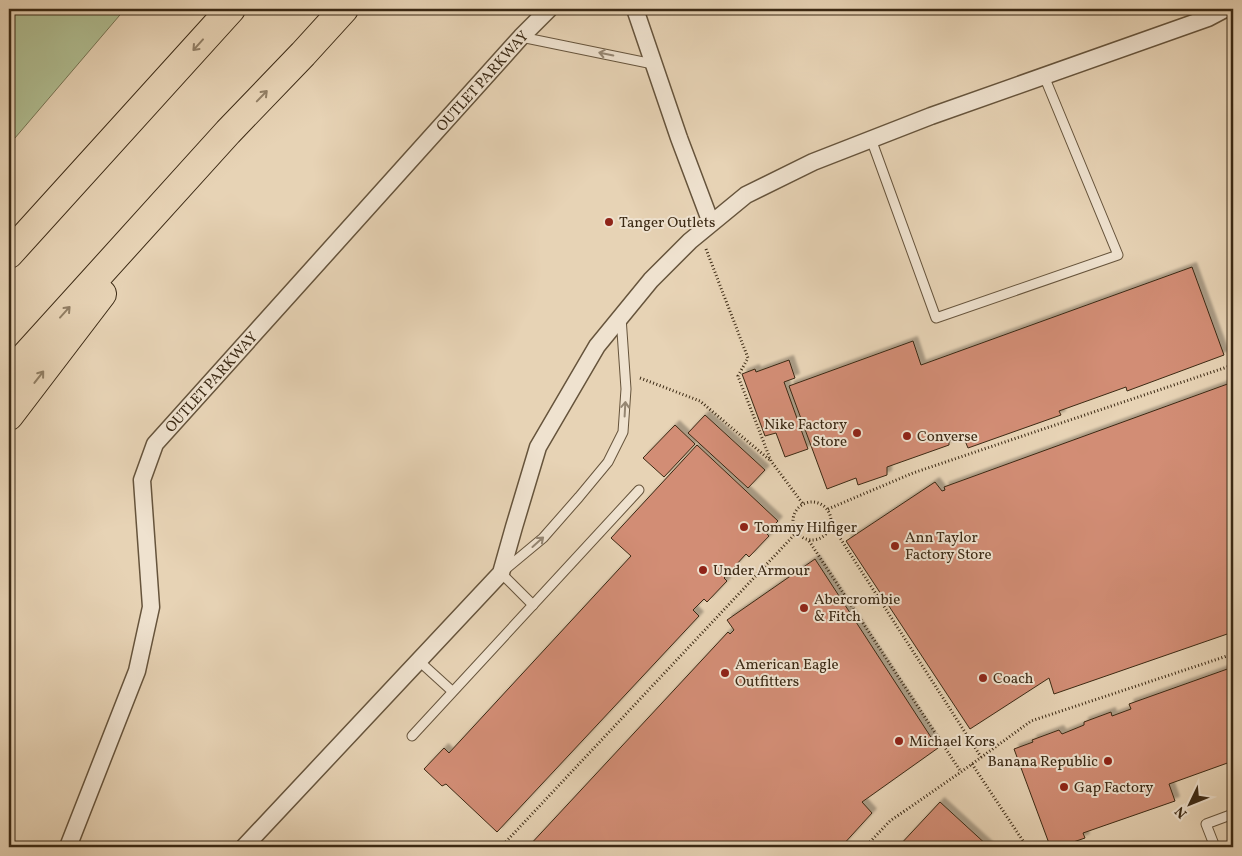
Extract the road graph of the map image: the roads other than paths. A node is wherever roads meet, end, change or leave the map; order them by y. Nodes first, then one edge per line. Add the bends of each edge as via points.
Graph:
1 (231, 9) edge
2 (344, 9) edge
3 (549, 9) edge
4 (634, 9) edge
5 (1225, 9) edge
6 (521, 37) junction
7 (654, 64) junction
8 (1044, 76) junction
9 (228, 132) junction
10 (871, 139) junction
11 (110, 142) junction
12 (706, 228) junction
13 (9, 233) edge
14 (9, 254) edge
15 (621, 317) junction
16 (9, 374) edge
17 (9, 416) edge
18 (639, 490) dead end
19 (501, 573) junction
20 (533, 605) junction
21 (419, 661) junction
22 (452, 691) junction
23 (412, 736) dead end
24 (1233, 814) edge
25 (68, 847) edge
26 (244, 847) edge
27 (1215, 847) edge

1 -> 11 highway
9 -> 2 highway
3 - 6 street, OUTLET PARKWAY
4 - 7 street
5 - 8 street via 1208,18
7 -> 6 lane
6 - 25 street, OUTLET PARKWAY via 155,444 142,480 151,607 137,671
7 - 12 street
8 - 10 street
8 - 10 lane via 1118,255 936,318
16 -> 9 highway
17 -> 9 highway
10 - 12 street via 746,195
11 - 13 highway
11 - 14 highway
12 - 15 street via 651,280
15 - 19 street via 597,346 538,446
19 -> 15 lane via 543,538 608,462 623,432 626,389
18 - 20 lane
19 - 20 lane
19 - 21 street
20 - 22 lane
21 - 22 lane
21 - 26 street
22 - 23 lane
24 - 27 lane via 1206,824

